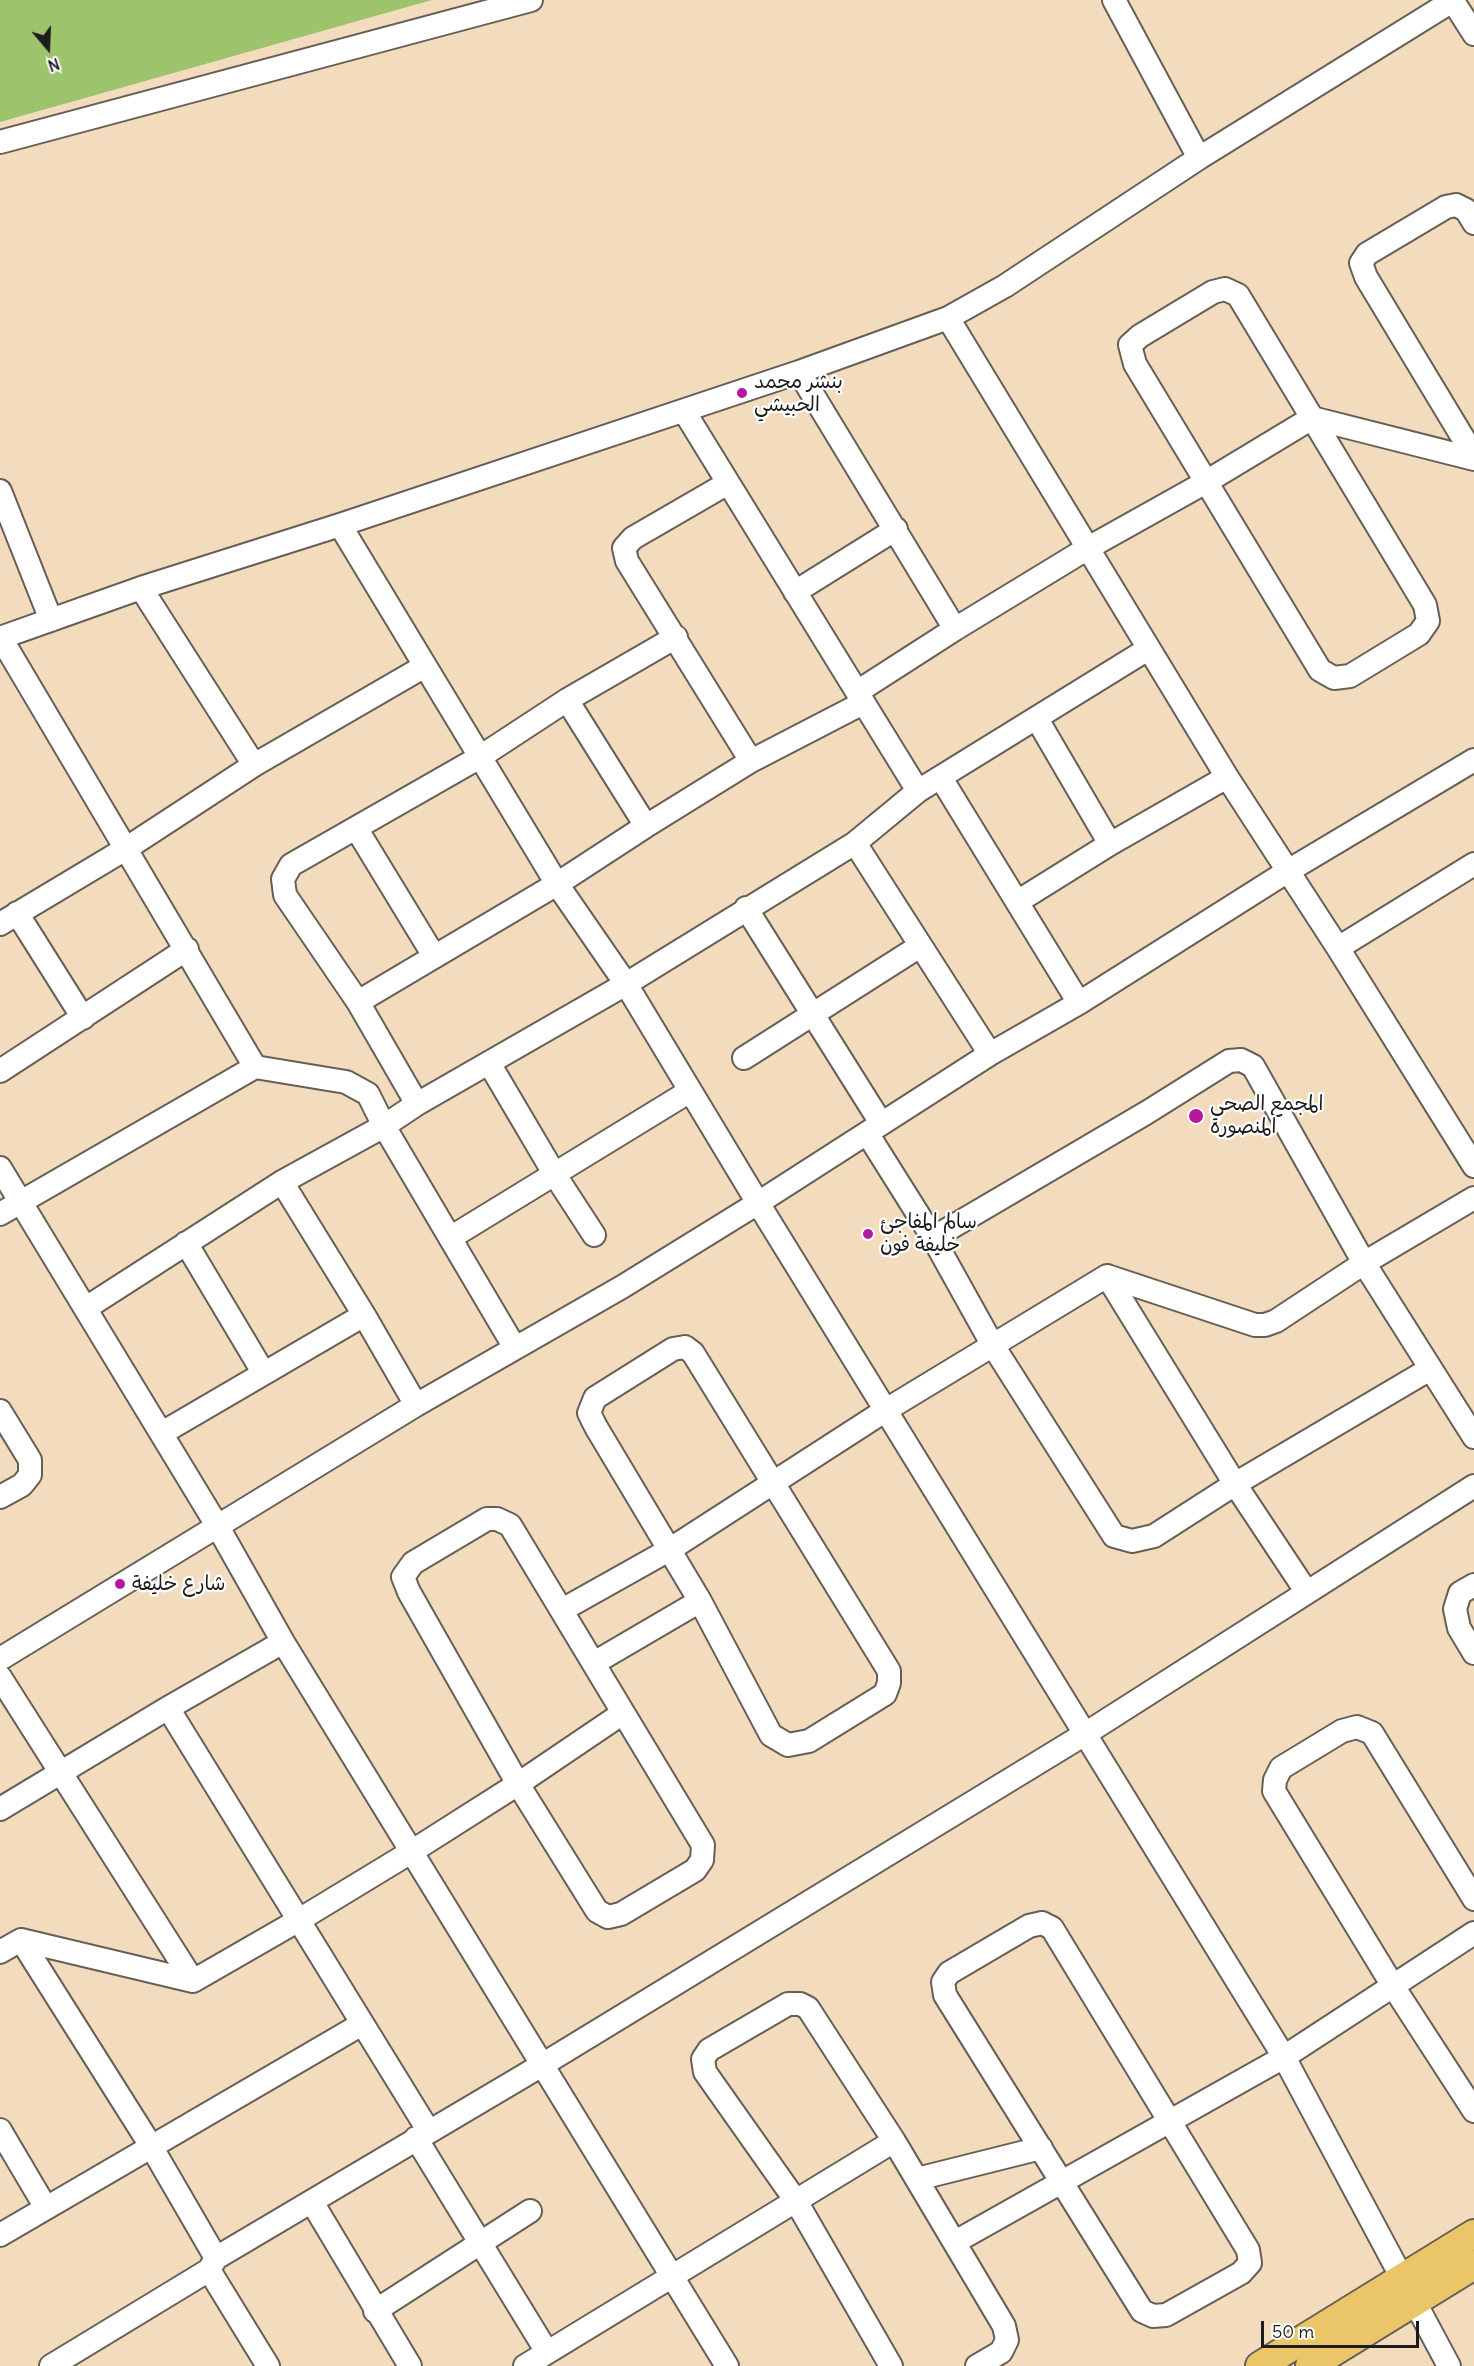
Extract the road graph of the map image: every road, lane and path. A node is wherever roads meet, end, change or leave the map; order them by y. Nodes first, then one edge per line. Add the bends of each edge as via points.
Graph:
1 (531, 0) edge
2 (1114, 0) edge
3 (1453, 0) edge
4 (1474, 34) edge
5 (0, 142) edge
6 (1199, 158) junction
7 (1474, 223) edge
8 (948, 318) junction
9 (799, 372) junction
10 (684, 411) junction
11 (1312, 418) junction
12 (1474, 458) edge
13 (1206, 482) junction
14 (728, 483) junction
15 (0, 491) edge
16 (340, 525) junction
17 (896, 530) junction
18 (1088, 548) junction
19 (141, 588) junction
20 (795, 591) junction
21 (51, 620) junction
22 (955, 629) junction
23 (676, 637) junction
24 (1, 638) edge
25 (1148, 649) junction
26 (425, 666) junction
27 (860, 697) junction
28 (567, 700) junction
29 (1037, 718) junction
30 (480, 757) junction
31 (1474, 760) edge
32 (751, 761) junction
33 (254, 765) junction
34 (1227, 777) junction
35 (941, 778) junction
36 (918, 791) junction
37 (646, 826) junction
38 (356, 828) junction
39 (855, 843) junction
40 (1110, 844) junction
41 (126, 848) junction
42 (1474, 864) edge
43 (1288, 871) junction
44 (557, 884) junction
45 (1017, 902) junction
46 (746, 908) junction
47 (6, 917) edge
48 (920, 946) junction
49 (1338, 948) junction
50 (187, 949) junction
51 (434, 956) junction
52 (626, 984) junction
53 (358, 1002) junction
54 (1079, 1003) junction
55 (812, 1014) junction
56 (83, 1018) junction
57 (990, 1054) junction
58 (744, 1058) dead end
59 (489, 1063) junction
60 (255, 1067) junction
61 (0, 1071) edge
62 (690, 1091) junction
63 (417, 1104) junction
64 (384, 1126) junction
65 (874, 1128) junction
66 (1474, 1166) edge
67 (0, 1168) edge
68 (555, 1175) junction
69 (282, 1182) junction
70 (1474, 1198) edge
71 (20, 1202) junction
72 (758, 1203) junction
73 (0, 1214) edge
74 (594, 1235) dead end
75 (450, 1238) junction
76 (933, 1238) junction
77 (186, 1243) junction
78 (1364, 1263) junction
79 (1107, 1276) junction
80 (86, 1308) junction
81 (364, 1315) junction
82 (992, 1344) junction
83 (515, 1348) junction
84 (1430, 1369) junction
85 (263, 1372) junction
86 (416, 1405) junction
87 (886, 1410) junction
88 (0, 1411) edge
89 (162, 1433) junction
90 (1474, 1437) edge
91 (774, 1484) junction
92 (1235, 1484) junction
93 (1474, 1486) edge
94 (0, 1497) edge
95 (218, 1527) junction
96 (669, 1550) junction
97 (1474, 1585) edge
98 (1306, 1591) junction
99 (700, 1601) junction
100 (562, 1610) junction
101 (283, 1642) junction
102 (1474, 1653) edge
103 (0, 1659) edge
104 (594, 1663) junction
105 (0, 1677) edge
106 (168, 1708) junction
107 (622, 1713) junction
108 (1085, 1734) junction
109 (61, 1772) junction
110 (518, 1784) junction
111 (0, 1809) edge
112 (411, 1852) junction
113 (1474, 1899) edge
114 (299, 1920) junction
115 (1474, 1933) edge
116 (21, 1940) junction
117 (0, 1952) edge
118 (193, 1981) junction
119 (1394, 1986) junction
120 (362, 2024) junction
121 (1284, 2057) junction
122 (542, 2065) junction
123 (1474, 2111) edge
124 (1169, 2120) junction
125 (0, 2130) edge
126 (422, 2134) junction
127 (894, 2142) junction
128 (151, 2146) junction
129 (1041, 2148) junction
130 (917, 2179) junction
131 (1062, 2181) junction
132 (796, 2201) junction
133 (312, 2202) junction
134 (46, 2208) junction
135 (530, 2211) dead end
136 (1474, 2234) edge
137 (0, 2235) edge
138 (481, 2242) junction
139 (955, 2242) junction
140 (212, 2264) junction
141 (1474, 2265) edge
142 (672, 2277) junction
143 (1409, 2290) junction
144 (375, 2311) junction
145 (547, 2352) junction
146 (262, 2364) edge
147 (51, 2366) edge
148 (410, 2366) edge
149 (525, 2366) edge
150 (727, 2366) edge
151 (891, 2366) edge
152 (977, 2366) edge
153 (1260, 2366) edge
154 (1310, 2366) edge
155 (1449, 2366) edge

1 - 5 street
2 - 6 street
3 - 4 street
3 - 6 street
6 - 8 street via 1005,286
7 - 12 street via 1466,210 1456,205 1446,207 1367,254 1361,263
8 - 9 street
8 - 18 street
9 - 10 street
9 - 17 street
10 - 14 street
10 - 16 street
11 - 12 street
11 - 13 street
11 - 13 street via 1238,295 1225,289 1213,292 1140,336 1130,345 1135,364
11 - 13 street via 1425,605 1428,621 1419,634 1360,670 1334,678 1320,670
13 - 18 street
14 - 20 street
14 - 23 street via 633,538 624,548 627,561
15 - 21 street
16 - 19 street
16 - 26 street
17 - 20 street
17 - 22 street
18 - 22 street
18 - 25 street
19 - 21 street
19 - 33 street
20 - 27 street
21 - 24 street
22 - 27 street
23 - 28 street
23 - 32 street
24 - 41 street
25 - 29 street
25 - 34 street
26 - 30 street
26 - 33 street
27 - 32 street
27 - 36 street
28 - 30 street
28 - 37 street
29 - 35 street
29 - 40 street
30 - 38 street
30 - 44 street
31 - 43 street
32 - 37 street
33 - 41 street
34 - 40 street
34 - 43 street
35 - 36 street
35 - 45 street
36 - 39 street
37 - 44 street
38 - 51 street
38 - 53 street via 291,865 283,879 285,895
39 - 46 street
39 - 48 street
40 - 45 street
41 - 47 street
41 - 50 street
42 - 49 street
43 - 49 street
43 - 54 street
44 - 51 street
44 - 52 street
45 - 54 street
46 - 52 street
46 - 55 street
47 - 56 street
48 - 55 street
48 - 57 street
49 - 66 street
50 - 56 street
50 - 60 street
51 - 53 street
52 - 59 street
52 - 62 street
53 - 63 street
54 - 57 street
55 - 58 street
55 - 65 street
56 - 61 street
57 - 65 street
59 - 63 street
59 - 68 street
60 - 64 street via 346,1082 368,1094
60 - 71 street
62 - 68 street
62 - 72 street
63 - 64 street
64 - 69 street
64 - 75 street
65 - 72 street
65 - 76 street
67 - 71 street
68 - 74 street
68 - 75 street
69 - 77 street
69 - 81 street
70 - 78 street
71 - 73 street
71 - 80 street
72 - 83 street
72 - 87 street
75 - 83 street
76 - 78 street via 1229,1061 1241,1059 1252,1066
76 - 82 street
77 - 80 street
77 - 85 street
78 - 79 street via 1265,1325
78 - 84 street
79 - 82 street
79 - 92 street
80 - 89 street
81 - 85 street
81 - 86 street
82 - 87 street
82 - 92 street via 1114,1536 1132,1541 1154,1536
83 - 86 street
84 - 90 street
84 - 92 street
85 - 89 street
86 - 95 street
87 - 91 street
87 - 108 street
88 - 94 street via 30,1460 30,1475 22,1485
89 - 95 street
91 - 96 street
91 - 96 street via 693,1353 685,1347 674,1349 604,1392 595,1398 590,1413
91 - 99 street via 889,1671 885,1694 809,1742 788,1745 771,1735
92 - 98 street
93 - 98 street
95 - 101 street
95 - 103 street
96 - 99 street
96 - 100 street
97 - 102 street via 1460,1593 1455,1609 1459,1628
98 - 108 street
99 - 104 street
100 - 104 street
100 - 110 street via 510,1525 497,1519 488,1519 413,1563 403,1577
101 - 106 street
101 - 112 street
104 - 107 street
105 - 109 street
106 - 109 street
106 - 114 street
107 - 110 street
107 - 110 street via 704,1845 702,1860 695,1870 621,1914 608,1917 597,1911
108 - 121 street
108 - 122 street
109 - 111 street
109 - 118 street
110 - 112 street
112 - 114 street
112 - 122 street
113 - 119 street via 1372,1732 1357,1727 1342,1731 1281,1768 1274,1791
114 - 118 street
114 - 120 street
115 - 119 street
116 - 117 street
116 - 118 street
116 - 128 street
119 - 121 street
119 - 123 street
120 - 126 street
120 - 128 street
121 - 124 street
121 - 143 street
122 - 126 street
122 - 142 street
124 - 129 street via 1052,1928 1041,1923 1029,1926 949,1973 943,1982 945,1995
124 - 131 street
124 - 131 street via 1248,2250 1250,2263 1241,2273 1166,2315 1153,2316 1142,2311
125 - 134 street
126 - 133 street
126 - 138 street
127 - 130 street
127 - 132 street
127 - 132 street via 808,2008 800,2004 788,2004 709,2050 703,2059 705,2072
128 - 134 street
128 - 140 street
129 - 130 street
129 - 131 street
130 - 139 street
131 - 139 street
132 - 142 street
132 - 151 street
133 - 140 street
133 - 144 street
134 - 137 street
135 - 138 street
136 - 143 main road
138 - 144 street
138 - 145 street
139 - 152 street via 1004,2326 1007,2340 1001,2352
140 - 146 street
140 - 147 street
141 - 143 main road
142 - 145 street
142 - 150 street
143 - 153 main road
143 - 154 main road
143 - 155 street
144 - 148 street
145 - 149 street

